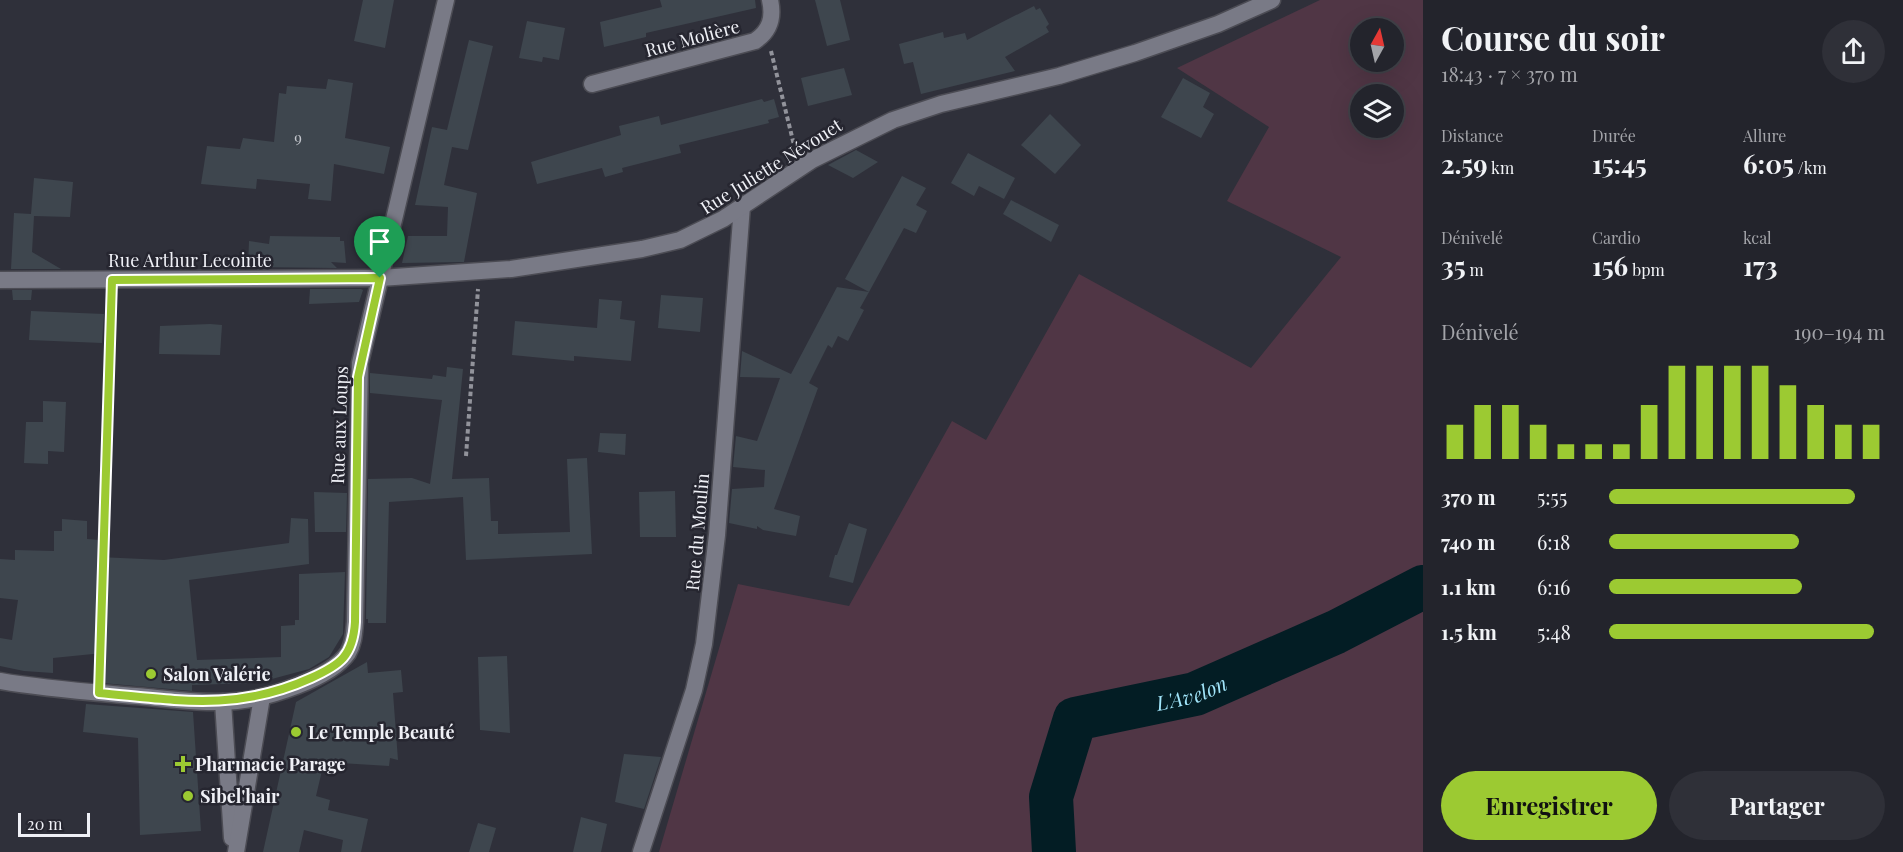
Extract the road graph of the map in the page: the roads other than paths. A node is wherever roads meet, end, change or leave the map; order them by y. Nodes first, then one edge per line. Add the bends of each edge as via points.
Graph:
1 (446, 0) edge
2 (770, 0) edge
3 (1272, 0) edge
4 (592, 84) dead end
5 (742, 206) junction
6 (380, 278) junction
7 (0, 280) edge
8 (0, 681) edge
9 (262, 697) junction
10 (223, 702) junction
11 (235, 852) edge
12 (642, 852) edge

1 - 6 street, Rue aux Loups
2 - 4 street, Rue Molière via 772,18 766,32 746,45
3 - 5 street, Rue Juliette Névouet via 1208,28 1135,53 910,113 800,167
5 - 6 street, Rue Juliette Névouet via 707,228 662,246 480,271
5 - 12 street, Rue du Moulin via 717,535 704,644 694,690
6 - 7 street, Rue Arthur Lecointe
6 - 9 street, Rue aux Loups via 358,377 352,646 331,668
8 - 10 street, Rue aux Loups
9 - 10 street, Rue aux Loups
9 - 11 street
10 - 11 street

